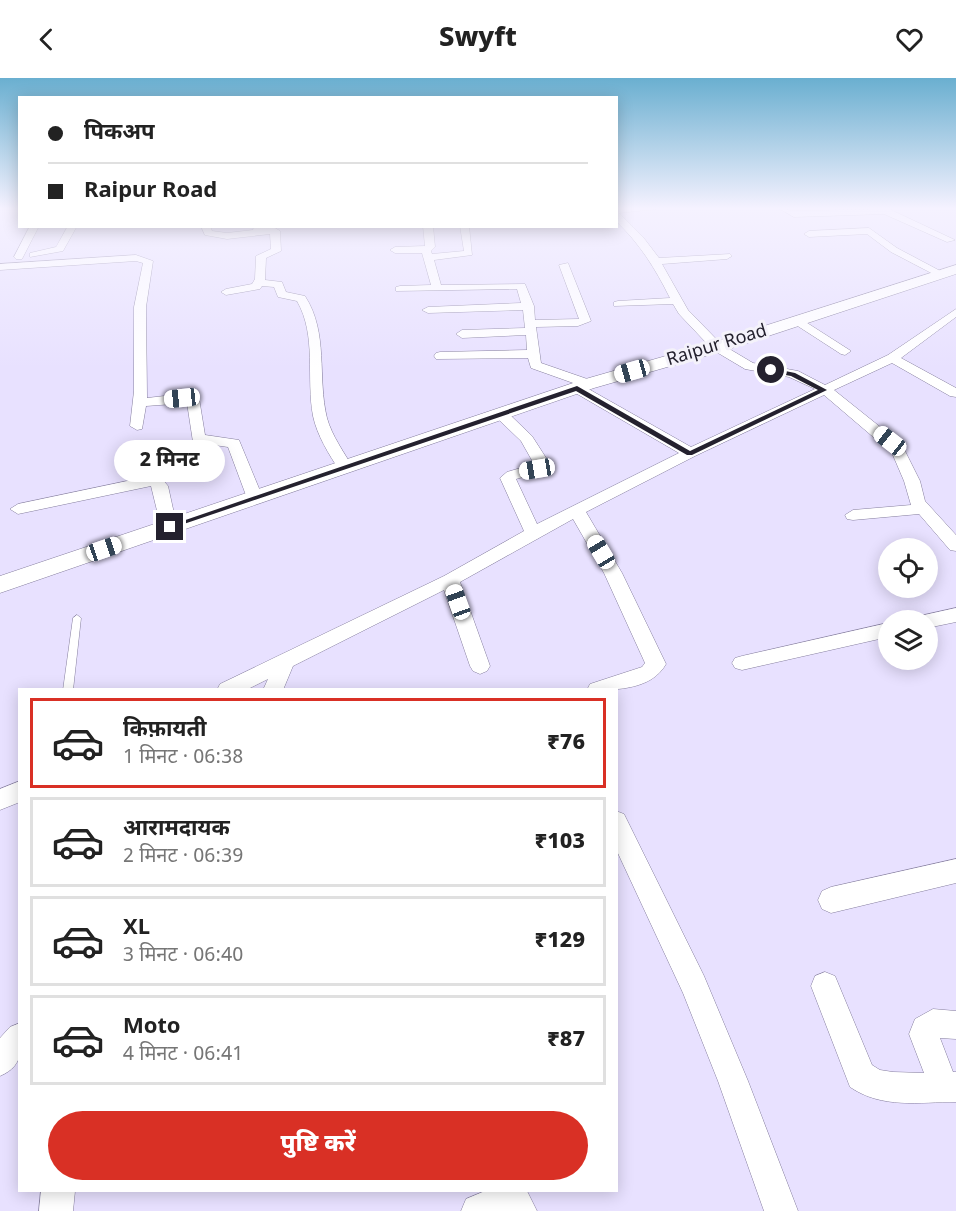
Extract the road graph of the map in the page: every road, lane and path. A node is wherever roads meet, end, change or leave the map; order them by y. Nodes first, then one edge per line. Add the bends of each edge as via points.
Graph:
1 (656, 261) edge
2 (77, 262) edge
3 (147, 262) edge
4 (260, 262) edge
5 (429, 262) edge
6 (922, 262) edge
7 (564, 265) dead end
8 (0, 267) edge
9 (949, 272) edge
10 (258, 283) junction
11 (437, 288) junction
12 (400, 289) dead end
13 (226, 292) dead end
14 (676, 301) junction
15 (618, 304) dead end
16 (528, 306) junction
17 (428, 310) dead end
18 (956, 312) edge
19 (797, 321) junction
20 (531, 328) junction
21 (462, 334) dead end
22 (717, 347) junction
23 (845, 351) dead end
24 (533, 354) junction
25 (440, 356) dead end
26 (892, 358) junction
27 (582, 386) junction
28 (824, 390) junction
29 (955, 393) edge
30 (140, 403) junction
31 (501, 414) junction
32 (137, 426) dead end
33 (690, 453) junction
34 (345, 468) junction
35 (255, 498) junction
36 (18, 509) dead end
37 (922, 509) junction
38 (577, 511) junction
39 (853, 515) dead end
40 (170, 527) junction
41 (533, 533) junction
42 (956, 546) edge
43 (450, 580) junction
44 (0, 585) edge
45 (956, 615) edge
46 (77, 618) dead end
47 (938, 619) edge
48 (878, 632) edge
49 (285, 662) junction
50 (742, 663) dead end
51 (480, 666) dead end
52 (68, 688) edge
53 (231, 688) edge
54 (274, 688) edge
55 (603, 688) edge
56 (18, 792) edge
57 (0, 800) edge
58 (618, 826) edge
59 (956, 872) edge
60 (831, 900) dead end
61 (825, 986) dead end
62 (956, 1025) edge
63 (18, 1038) edge
64 (0, 1061) edge
65 (950, 1087) edge
66 (58, 1192) edge
67 (56, 1211) edge
68 (478, 1211) edge
69 (520, 1211) edge
70 (781, 1211) edge

1 - 14 street
2 - 8 street
3 - 30 street via 140,307
4 - 10 street
5 - 11 street
6 - 9 street
7 - 20 street via 585,321
9 - 19 main road, Raipur Road
10 - 13 street via 252,289
10 - 34 street via 279,284 282,295 301,298 308,308 320,417
11 - 12 street
11 - 16 street via 515,285 522,287
14 - 15 street
14 - 22 street
16 - 17 street
16 - 20 street
18 - 26 street
19 - 22 main road, Raipur Road
19 - 23 street
20 - 21 street
20 - 24 street
22 - 27 main road, Raipur Road
22 - 28 street via 748,366 793,374
24 - 25 street
24 - 27 street via 538,368
26 - 28 street
26 - 29 street
27 - 31 main road, Raipur Road
27 - 33 street
28 - 33 street
28 - 37 street via 896,448
30 - 32 street
30 - 35 street via 182,398 194,401 198,440 234,443
31 - 34 main road, Raipur Road
31 - 41 street via 527,439 542,464 508,478
33 - 38 street
34 - 35 main road, Raipur Road
35 - 40 main road, Raipur Road
36 - 40 street via 155,482 160,486
37 - 39 street
37 - 42 street
38 - 41 street
38 - 55 street via 613,573 656,664 649,672
40 - 44 main road, Raipur Road
41 - 43 street
43 - 49 street
43 - 51 street
45 - 47 street
46 - 52 lane
48 - 50 street
49 - 53 street
49 - 54 street
56 - 57 street
58 - 70 street via 698,997
59 - 60 street
61 - 65 street via 861,1076 867,1082 883,1087
62 - 65 street via 933,1023 924,1034
63 - 64 street
66 - 67 street
68 - 69 street via 506,1199 516,1203

